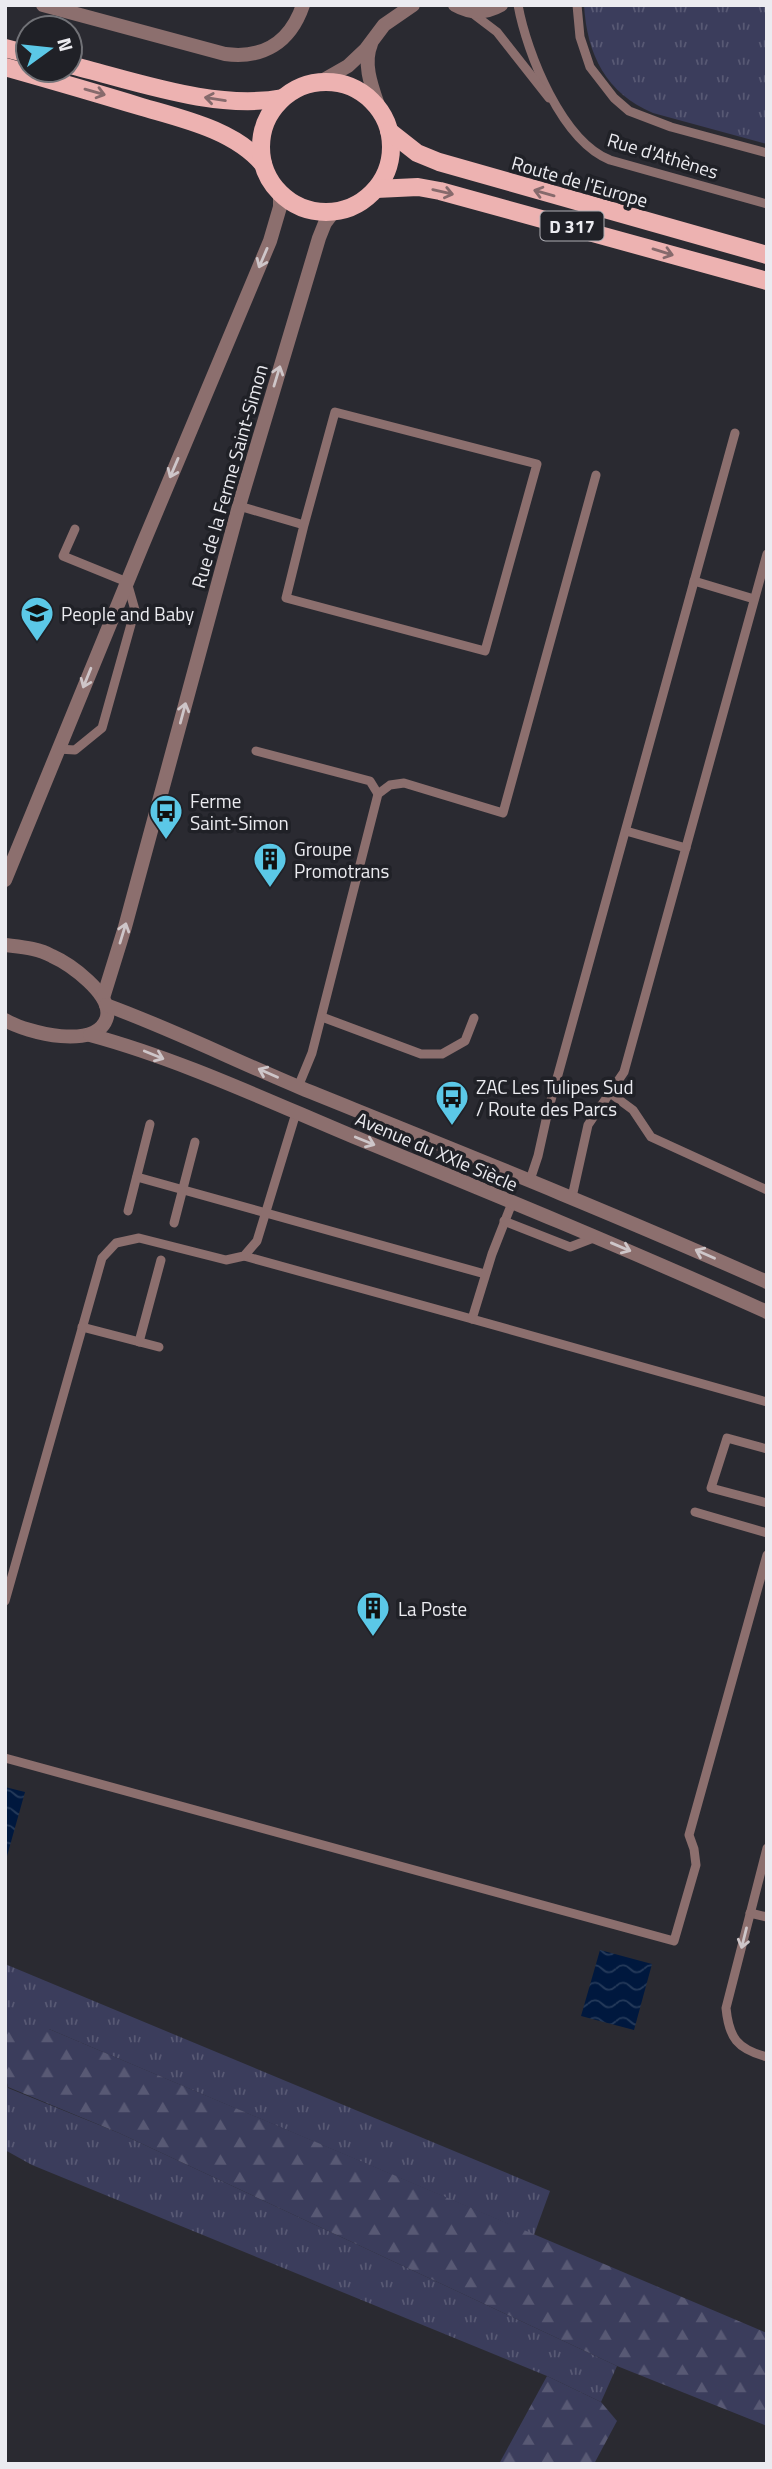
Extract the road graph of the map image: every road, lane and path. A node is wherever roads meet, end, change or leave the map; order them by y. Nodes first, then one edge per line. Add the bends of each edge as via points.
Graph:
1 (43, 5) edge
2 (303, 5) edge
3 (412, 5) edge
4 (501, 5) edge
5 (518, 5) edge
6 (577, 5) edge
7 (461, 8) edge
8 (375, 36) junction
9 (5, 68) edge
10 (84, 68) edge
11 (320, 82) junction
12 (283, 98) junction
13 (380, 110) junction
14 (563, 117) junction
15 (389, 131) junction
16 (767, 153) edge
17 (263, 164) junction
18 (376, 189) junction
19 (280, 193) junction
20 (767, 204) edge
21 (334, 212) junction
22 (767, 255) edge
23 (767, 281) edge
24 (735, 433) dead end
25 (596, 475) dead end
26 (239, 506) junction
27 (304, 525) junction
28 (75, 529) dead end
29 (767, 554) edge
30 (694, 581) junction
31 (127, 582) junction
32 (754, 599) junction
33 (58, 749) junction
34 (256, 751) dead end
35 (378, 794) junction
36 (626, 831) junction
37 (686, 848) junction
38 (6, 874) edge
39 (5, 945) edge
40 (104, 1001) junction
41 (322, 1017) junction
42 (474, 1017) dead end
43 (5, 1020) edge
44 (90, 1035) junction
45 (298, 1087) junction
46 (610, 1093) junction
47 (296, 1113) junction
48 (150, 1124) dead end
49 (195, 1142) dead end
50 (137, 1177) junction
51 (530, 1180) junction
52 (183, 1189) junction
53 (767, 1190) edge
54 (572, 1197) junction
55 (512, 1203) junction
56 (128, 1211) dead end
57 (265, 1213) junction
58 (505, 1221) junction
59 (174, 1223) dead end
60 (596, 1237) junction
61 (244, 1256) junction
62 (161, 1260) dead end
63 (485, 1274) junction
64 (767, 1282) edge
65 (767, 1312) edge
66 (472, 1319) junction
67 (82, 1326) junction
68 (139, 1342) junction
69 (159, 1348) dead end
70 (767, 1402) edge
71 (767, 1448) edge
72 (767, 1503) edge
73 (695, 1512) dead end
74 (767, 1532) edge
75 (767, 1555) edge
76 (5, 1601) edge
77 (5, 1758) edge
78 (767, 1848) edge
79 (750, 1913) junction
80 (767, 1917) edge
81 (767, 2057) edge

1 - 2 street via 242,56 274,46 295,23
3 - 8 street
4 - 7 street via 491,11
5 - 14 lane, Rue d'Athènes via 530,47
6 - 16 lane via 580,37 590,67 629,111
7 - 14 lane, Rue d'Athènes via 497,32
8 - 11 street via 348,66
8 - 13 street via 369,49 369,75
9 -> 17 main road via 194,123 233,139
12 -> 10 main road via 254,103 216,100
11 - 12 main road
11 - 13 main road via 362,92
12 - 17 main road via 265,124
13 - 15 main road
14 - 20 lane, Rue d'Athènes via 583,144 602,157
15 - 18 main road via 390,160
22 -> 15 main road, Route de l'Europe / D 317 via 439,162 417,153
17 - 19 main road
18 - 21 main road via 359,203
18 -> 23 main road, D 317 via 440,191
19 - 21 main road via 309,210
19 -> 31 street, Rue de la Ferme Saint-Simon via 270,241
26 -> 21 street, Rue de la Ferme Saint-Simon via 319,238
24 - 30 lane
25 - 35 lane via 503,813 404,783 390,785
26 - 27 lane
40 -> 26 street, Rue de la Ferme Saint-Simon
27 - 27 lane via 335,412 537,464 485,651 286,598
28 - 31 lane via 63,556
29 - 32 lane
30 - 32 lane
30 - 36 lane
31 -> 33 street, Rue de la Ferme Saint-Simon
31 - 33 lane via 135,610 102,728 75,750
32 - 37 lane
33 - 38 street, Rue de la Ferme Saint-Simon
34 - 35 lane via 370,781
35 - 41 lane
36 - 37 lane
36 - 51 lane
37 - 46 lane via 624,1072
39 - 40 street via 51,955 81,974
40 - 44 street, Rue de la Ferme Saint-Simon via 108,1015 102,1027
45 -> 40 street, Avenue du XXIe Siècle
41 - 42 lane via 421,1054 442,1054 465,1041
41 - 45 lane
43 - 44 street, Avenue du XXIe Siècle via 40,1033
44 -> 47 street, Avenue du XXIe Siècle via 130,1046
45 - 51 street, Avenue du XXIe Siècle
46 - 53 lane via 633,1110 651,1137
46 - 54 lane via 588,1125
47 -> 55 street, Avenue du XXIe Siècle
47 - 57 lane
48 - 50 lane
49 - 52 lane
50 - 52 lane
50 - 56 lane
51 - 54 street, Avenue du XXIe Siècle
52 - 57 lane
52 - 59 lane
64 -> 54 street, Avenue du XXIe Siècle
55 - 58 lane
55 - 60 street, Avenue du XXIe Siècle
57 - 61 lane via 257,1241
57 - 63 lane
58 - 60 lane via 570,1247
58 - 63 lane
60 -> 65 street, Avenue du XXIe Siècle
61 - 66 lane
61 - 67 lane via 226,1260 139,1238 116,1243 102,1258
62 - 68 lane
63 - 66 lane
66 - 70 lane
67 - 68 lane
67 - 76 lane
68 - 69 lane
71 - 72 lane via 727,1438 711,1488
73 - 74 lane
75 - 77 lane via 689,1835 696,1865 674,1941
78 - 79 lane
79 - 80 lane
79 -> 81 lane via 726,2008 728,2029 740,2046

